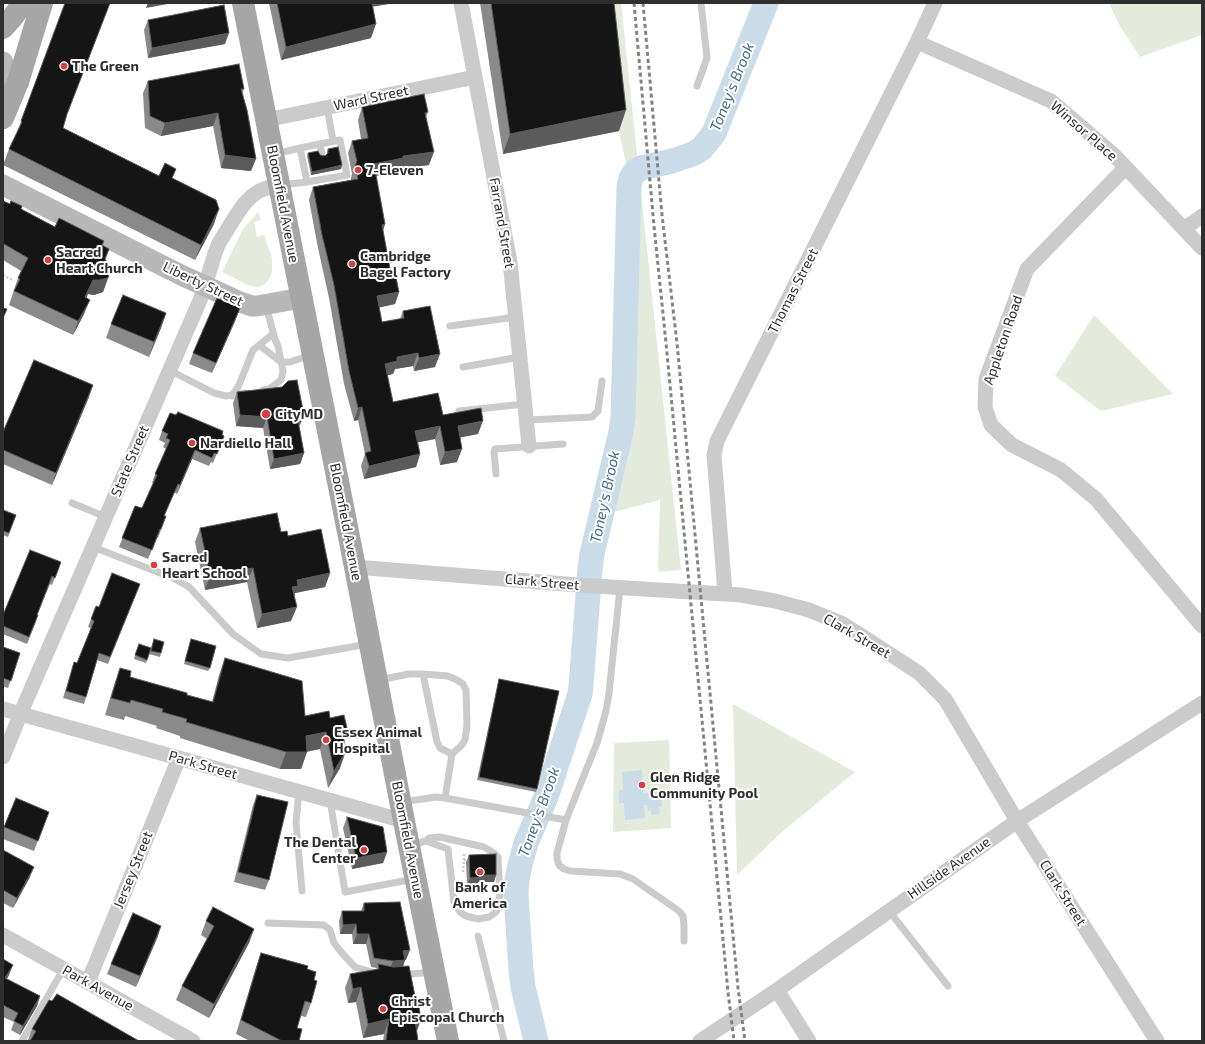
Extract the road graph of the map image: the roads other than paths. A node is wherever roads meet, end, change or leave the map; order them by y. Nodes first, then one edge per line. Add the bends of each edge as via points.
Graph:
1 (23, 3) edge
2 (42, 3) edge
3 (243, 3) edge
4 (461, 3) edge
5 (701, 3) edge
6 (935, 3) edge
7 (3, 28) edge
8 (917, 42) junction
9 (3, 62) edge
10 (475, 77) junction
11 (697, 86) dead end
12 (327, 107) junction
13 (3, 110) edge
14 (3, 118) edge
15 (266, 120) junction
16 (333, 141) junction
17 (320, 144) junction
18 (300, 148) junction
19 (273, 154) junction
20 (322, 155) edge
21 (1125, 168) junction
22 (307, 182) junction
23 (3, 185) edge
24 (279, 186) junction
25 (1202, 216) edge
26 (1184, 229) junction
27 (1202, 248) edge
28 (206, 286) junction
29 (302, 298) junction
30 (266, 304) junction
31 (516, 317) junction
32 (450, 326) dead end
33 (273, 334) junction
34 (259, 345) junction
35 (313, 355) junction
36 (520, 358) junction
37 (281, 362) junction
38 (464, 367) dead end
39 (169, 370) junction
40 (602, 381) dead end
41 (232, 396) junction
42 (525, 404) junction
43 (459, 411) edge
44 (527, 420) junction
45 (563, 444) dead end
46 (530, 446) junction
47 (496, 474) dead end
48 (72, 503) dead end
49 (106, 516) junction
50 (93, 546) junction
51 (355, 567) junction
52 (620, 588) junction
53 (725, 593) junction
54 (1202, 626) edge
55 (370, 644) junction
56 (423, 674) junction
57 (377, 680) junction
58 (1202, 703) edge
59 (3, 709) edge
60 (21, 713) junction
61 (452, 754) junction
62 (3, 757) edge
63 (179, 758) junction
64 (299, 791) junction
65 (446, 798) junction
66 (330, 800) junction
67 (402, 812) junction
68 (566, 820) junction
69 (1017, 821) junction
70 (417, 843) junction
71 (415, 879) junction
72 (302, 891) dead end
73 (889, 911) junction
74 (268, 923) dead end
75 (3, 935) edge
76 (478, 936) dead end
77 (684, 941) dead end
78 (64, 968) junction
79 (434, 972) junction
80 (383, 975) edge
81 (395, 976) edge
82 (88, 982) junction
83 (948, 986) dead end
84 (777, 990) junction
85 (22, 1041) edge
86 (193, 1041) edge
87 (448, 1041) edge
88 (504, 1041) edge
89 (700, 1041) edge
90 (809, 1041) edge
91 (1157, 1041) edge

1 - 7 main road
2 - 14 main road via 16,87
3 - 15 main road, Bloomfield Avenue
4 - 10 street, Farrand Street
5 - 11 lane via 707,58
6 - 8 street, Thomas Street
8 - 21 street, Winsor Place via 1051,101 1114,155
8 - 53 street, Thomas Street via 717,441 714,455
9 - 13 street via 6,80
10 - 12 street, Ward Street
10 - 31 street, Farrand Street via 508,248
12 - 15 street, Ward Street
12 - 16 lane
15 - 19 main road, Bloomfield Avenue
16 - 17 lane
16 - 22 lane via 340,140 347,175 326,176
17 - 18 lane
17 - 20 lane
18 - 19 lane
18 - 22 lane
19 - 24 main road, Bloomfield Avenue
21 - 26 street, Winsor Place
21 - 54 street, Appleton Road via 1028,269 986,379 985,407 991,425 1012,445 1061,470 1096,499
22 - 24 lane
23 - 28 street, Liberty Street
24 - 28 street, State Street via 259,191 244,204 219,243
24 - 29 main road, Bloomfield Avenue
25 - 26 street
26 - 27 street, Winsor Place
28 - 30 street, Liberty Street via 246,305
28 - 39 street, State Street
29 - 30 street, Liberty Street
29 - 35 main road, Bloomfield Avenue
30 - 33 lane
31 - 32 lane
31 - 36 street, Farrand Street
33 - 34 lane
33 - 37 lane
34 - 37 lane
34 - 41 lane via 253,350
35 - 37 lane
35 - 51 main road, Bloomfield Avenue
36 - 38 lane
36 - 42 street, Farrand Street
37 - 41 lane via 281,380 269,389
39 - 41 lane via 214,393
39 - 49 street, State Street
40 - 44 lane via 598,411 592,416
42 - 43 lane
42 - 44 street, Farrand Street
44 - 46 street, Farrand Street
45 - 46 lane
46 - 47 lane via 495,449
48 - 49 lane
49 - 50 street, State Street
50 - 55 lane via 189,587 233,634 261,654 288,658
50 - 60 street, State Street
51 - 52 street, Clark Street
51 - 55 main road, Bloomfield Avenue
52 - 53 street, Clark Street
52 - 68 lane via 606,710 597,743
53 - 69 street, Clark Street via 775,601 827,617 860,634 919,673 945,699
55 - 57 main road, Bloomfield Avenue
56 - 57 lane
56 - 61 lane via 437,742 440,748
56 - 61 lane via 448,676 458,680 466,690 467,725 464,740
57 - 67 main road, Bloomfield Avenue
58 - 69 street, Hillside Avenue
59 - 60 street, Park Street
60 - 62 street, State Street
60 - 63 street, Park Street
61 - 65 lane
63 - 64 street, Park Street
63 - 82 street, Jersey Street
64 - 66 street, Park Street
64 - 72 lane via 296,823
65 - 67 lane via 436,797
65 - 68 lane
66 - 67 street, Park Street
66 - 71 lane via 345,892
67 - 70 main road, Bloomfield Avenue
68 - 77 lane via 557,853 559,865 570,871 620,874 633,880 679,911 683,916
69 - 73 street, Hillside Avenue
69 - 91 street, Clark Street
70 - 70 lane via 448,849 454,902 460,912 478,919 489,918 496,912 500,894 498,857 484,847 440,836
70 - 71 main road, Bloomfield Avenue
71 - 79 main road, Bloomfield Avenue
73 - 83 lane
73 - 84 street, Hillside Avenue
74 - 80 lane via 324,925 330,930 334,942 342,953 355,967
75 - 78 street, Park Avenue
76 - 88 lane
78 - 82 street, Park Avenue
78 - 85 lane
79 - 81 lane
79 - 87 main road, Bloomfield Avenue
82 - 86 street, Park Avenue
84 - 89 street, Hillside Avenue
84 - 90 street

